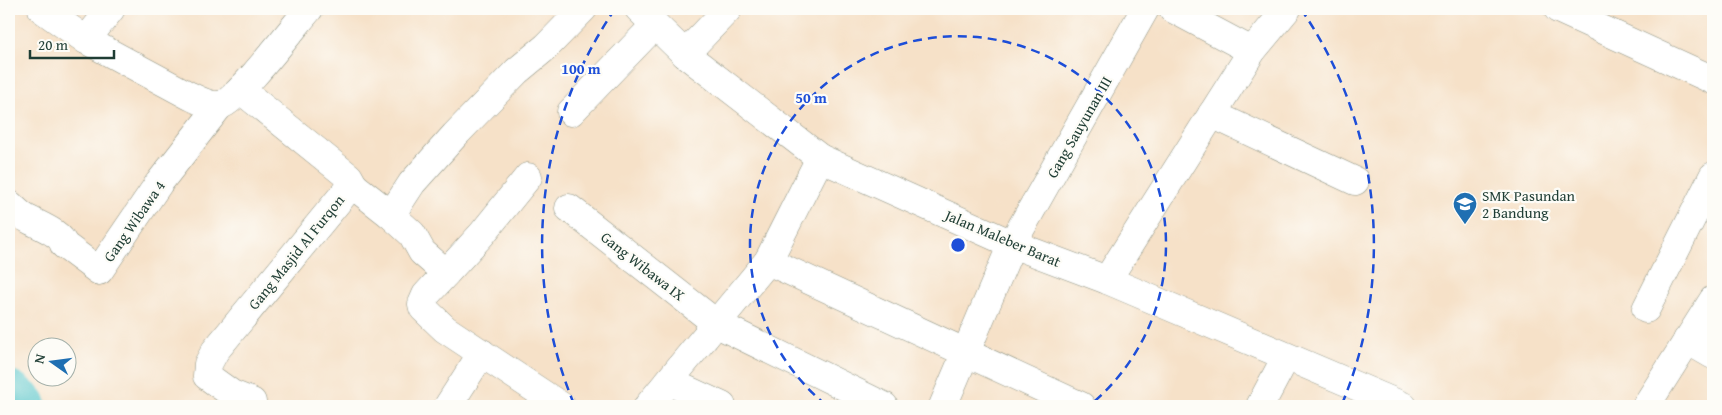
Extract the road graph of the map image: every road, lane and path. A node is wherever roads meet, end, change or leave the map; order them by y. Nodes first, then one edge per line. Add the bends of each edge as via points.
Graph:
1 (42, 9) edge
2 (111, 9) edge
3 (309, 9) edge
4 (583, 9) edge
5 (728, 9) edge
6 (1144, 9) edge
7 (1174, 9) edge
8 (1287, 9) edge
9 (1558, 9) edge
10 (647, 17) edge
11 (86, 40) junction
12 (1252, 51) junction
13 (686, 54) junction
14 (1713, 80) edge
15 (230, 98) junction
16 (571, 112) dead end
17 (1212, 114) junction
18 (820, 158) junction
19 (1713, 176) edge
20 (528, 177) dead end
21 (1355, 181) dead end
22 (354, 186) junction
23 (9, 204) edge
24 (569, 208) dead end
25 (391, 215) junction
26 (1012, 244) junction
27 (768, 261) junction
28 (446, 273) junction
29 (1108, 280) junction
30 (1713, 300) edge
31 (1646, 309) dead end
32 (717, 324) junction
33 (1687, 340) junction
34 (482, 353) junction
35 (966, 353) junction
36 (1713, 355) edge
37 (1286, 357) junction
38 (670, 382) junction
39 (252, 402) dead end
40 (448, 406) edge
41 (561, 406) edge
42 (648, 406) edge
43 (722, 406) edge
44 (884, 406) edge
45 (943, 406) edge
46 (1081, 406) edge
47 (1260, 406) edge
48 (1404, 406) edge
49 (1646, 406) edge

1 - 11 street
2 - 11 street
3 - 15 street
4 - 25 street via 455,135 412,183
5 - 13 street
6 - 26 street, Gang Sauyunan III
7 - 12 street
8 - 12 street
9 - 14 street
10 - 13 street, Jalan Maleber Barat
10 - 16 street
11 - 15 street via 203,102
12 - 17 street
13 - 18 street, Jalan Maleber Barat
15 - 22 street via 349,177
15 - 23 street, Gang Wibawa 4 via 159,183 99,271 64,245 63,240 42,225 26,219
17 - 21 street
17 - 29 street
18 - 26 street, Jalan Maleber Barat
18 - 27 street
19 - 31 street
20 - 28 street
22 - 25 street, Gang Masjid Al Furqon
22 - 39 street, Gang Masjid Al Furqon via 348,189 215,351 208,364 206,376 232,394
24 - 32 street, Gang Wibawa IX
25 - 28 street, Gang Masjid Al Furqon via 412,234 422,252
26 - 29 street, Jalan Maleber Barat
26 - 35 street, Gang Sauyunan III
27 - 32 street
27 - 35 street
28 - 34 street via 426,295 423,308 445,329
29 - 37 street, Jalan Maleber Barat
30 - 33 street
32 - 38 street
32 - 44 street, Gang Wibawa IX
33 - 36 street
33 - 49 street
34 - 40 street
34 - 41 street
35 - 45 street, Gang Sauyunan III
35 - 46 street
37 - 47 street
37 - 48 street, Jalan Maleber Barat
38 - 42 street
38 - 43 street

